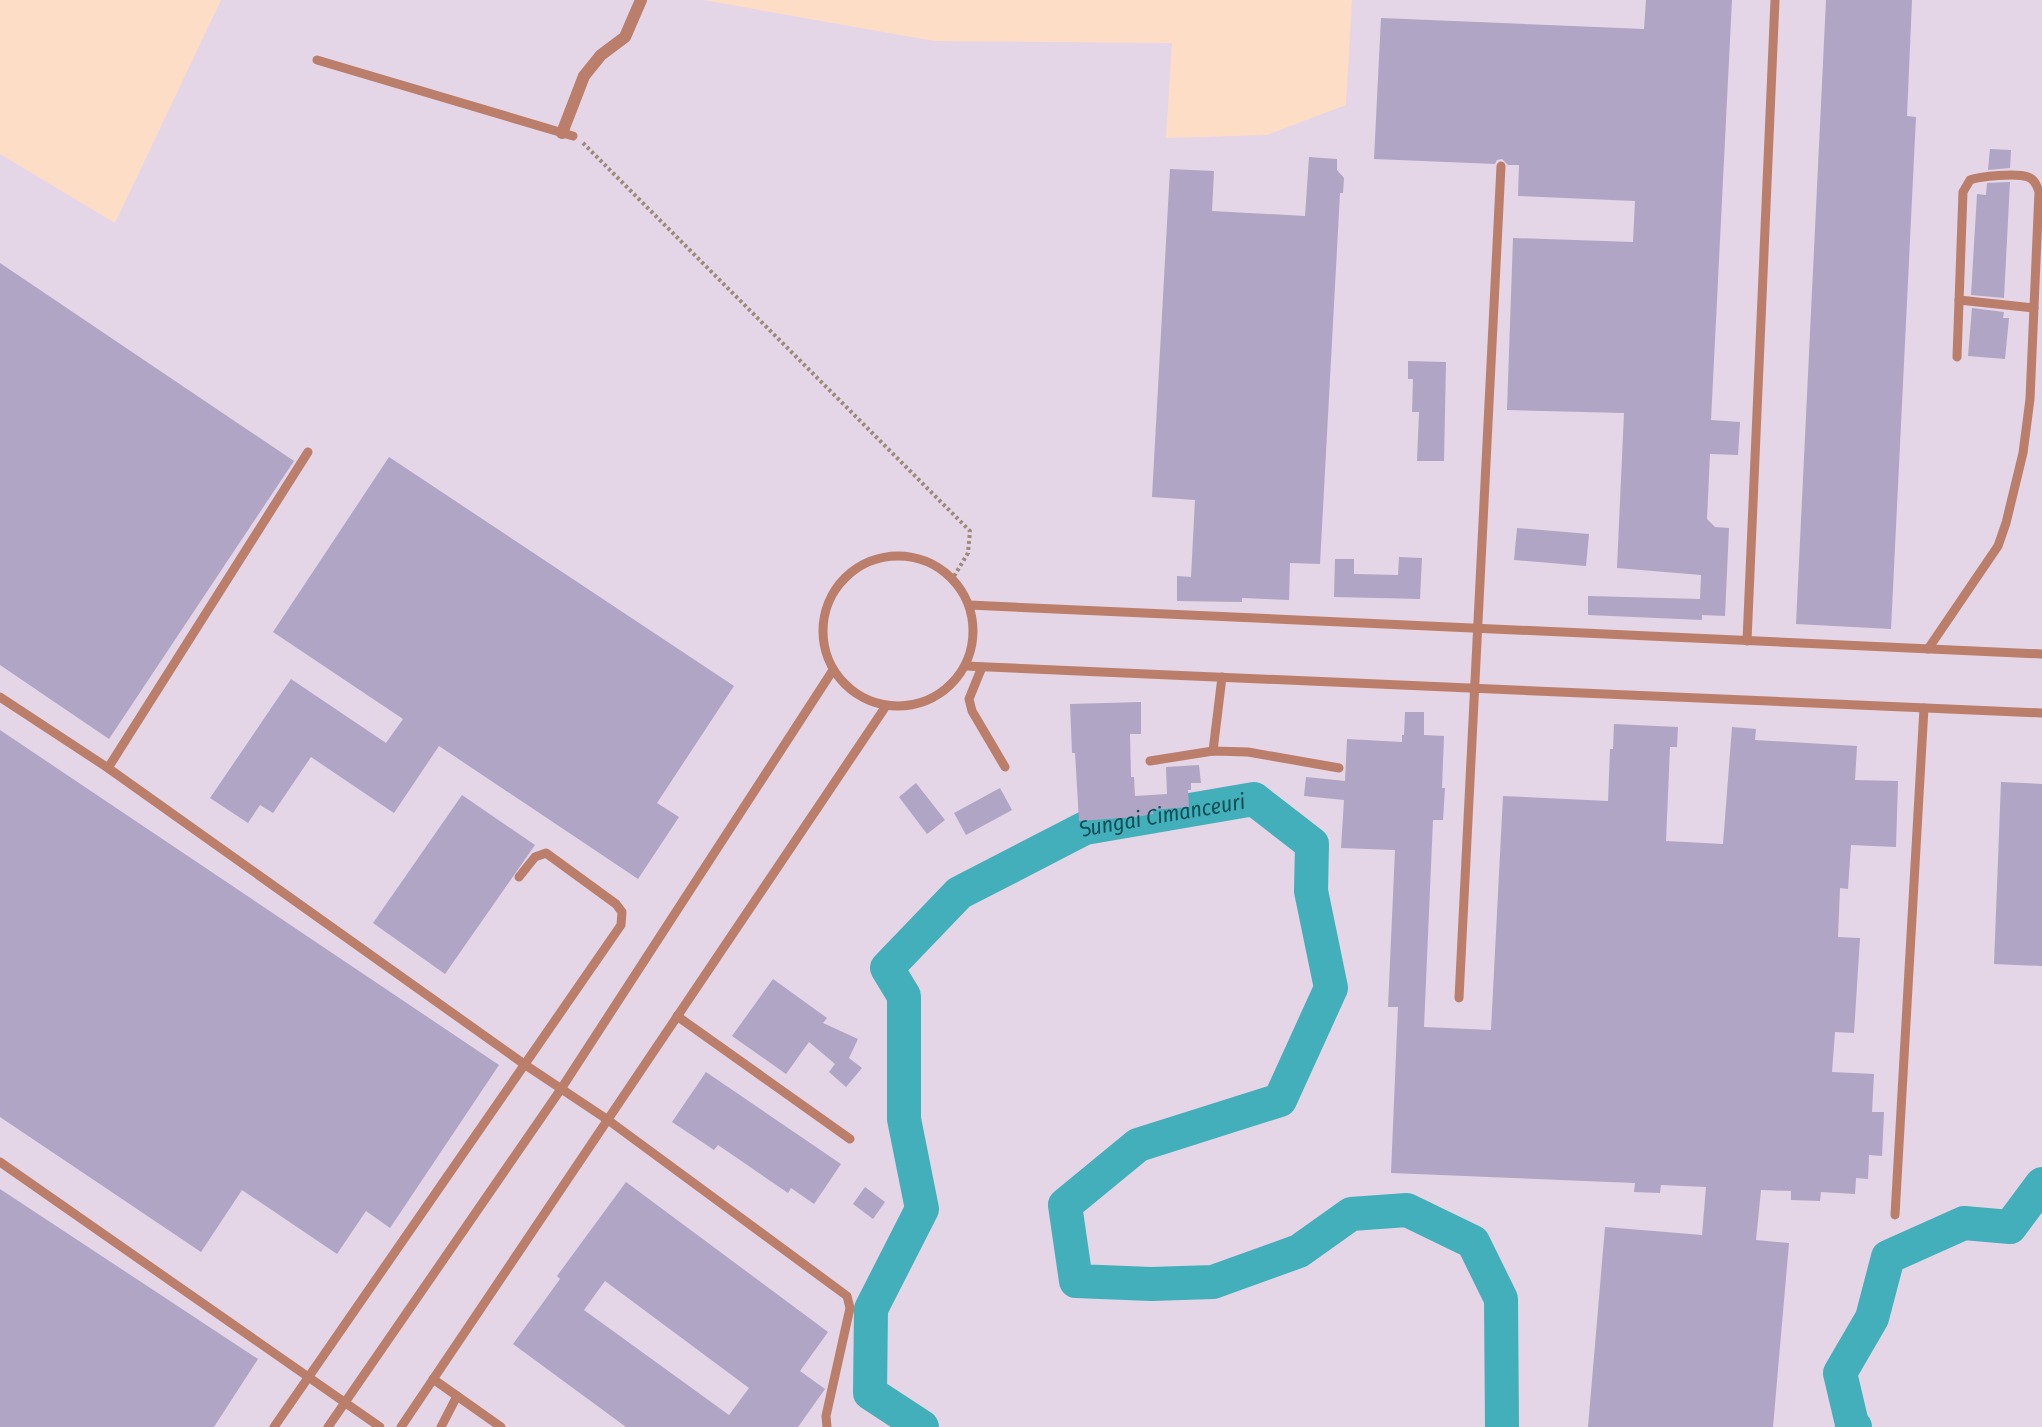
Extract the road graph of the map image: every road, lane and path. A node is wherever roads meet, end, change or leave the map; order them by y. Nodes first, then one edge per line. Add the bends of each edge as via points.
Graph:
1 (641, 0) edge
2 (1774, 0) edge
3 (317, 60) dead end
4 (567, 134) junction
5 (1502, 166) dead end
6 (1959, 300) junction
7 (2034, 308) junction
8 (1957, 357) dead end
9 (308, 452) dead end
10 (953, 578) junction
11 (969, 605) junction
12 (1478, 628) junction
13 (1747, 641) junction
14 (1928, 649) junction
15 (2042, 654) edge
16 (965, 666) junction
17 (982, 667) junction
18 (833, 670) junction
19 (1222, 677) junction
20 (1475, 688) junction
21 (0, 697) edge
22 (886, 706) junction
23 (1924, 708) junction
24 (2042, 713) edge
25 (1213, 751) junction
26 (1150, 761) dead end
27 (1005, 767) dead end
28 (108, 768) junction
29 (1339, 768) dead end
30 (519, 877) dead end
31 (1459, 998) dead end
32 (677, 1016) junction
33 (524, 1064) junction
34 (561, 1089) junction
35 (608, 1120) junction
36 (850, 1139) dead end
37 (0, 1162) edge
38 (1895, 1215) dead end
39 (309, 1378) junction
40 (433, 1379) junction
41 (458, 1396) junction
42 (344, 1403) junction
43 (274, 1427) edge
44 (328, 1427) edge
45 (380, 1427) edge
46 (401, 1427) edge
47 (441, 1427) edge
48 (501, 1427) edge
49 (826, 1427) edge

1 - 4 street via 625,37 601,55 584,76
2 - 13 lane
3 - 4 lane
4 - 10 path via 594,153 970,531 968,553
5 - 12 lane
6 - 7 lane
6 - 7 lane via 1963,192 1970,180 1981,176 2027,176 2036,183 2038,192
6 - 8 lane
7 - 14 lane via 2023,453 2006,523 1998,546
9 - 28 lane
10 - 11 lane
10 - 18 lane via 927,561 897,555 866,562 841,581 826,609 823,640
11 - 12 lane
11 - 16 lane via 974,636
12 - 13 lane
12 - 20 lane
13 - 14 lane
14 - 15 lane
16 - 17 lane
16 - 22 lane via 945,690 917,704
17 - 19 lane
17 - 27 lane via 969,699
18 - 22 lane via 855,693
18 - 34 lane
19 - 20 lane
19 - 25 lane
20 - 23 lane
20 - 31 lane
21 - 28 lane
22 - 32 lane
23 - 24 lane
23 - 38 lane
25 - 26 lane
25 - 29 lane via 1248,752
28 - 33 lane
30 - 33 lane via 535,857 546,853 616,904 623,919
32 - 35 lane
32 - 36 lane
33 - 34 lane
33 - 39 lane
34 - 35 lane
34 - 42 lane
35 - 40 lane
35 - 49 lane via 848,1296 850,1308
37 - 39 lane
39 - 42 lane
39 - 43 lane
40 - 41 lane
40 - 46 lane
41 - 47 lane
41 - 48 lane
42 - 44 lane
42 - 45 lane

